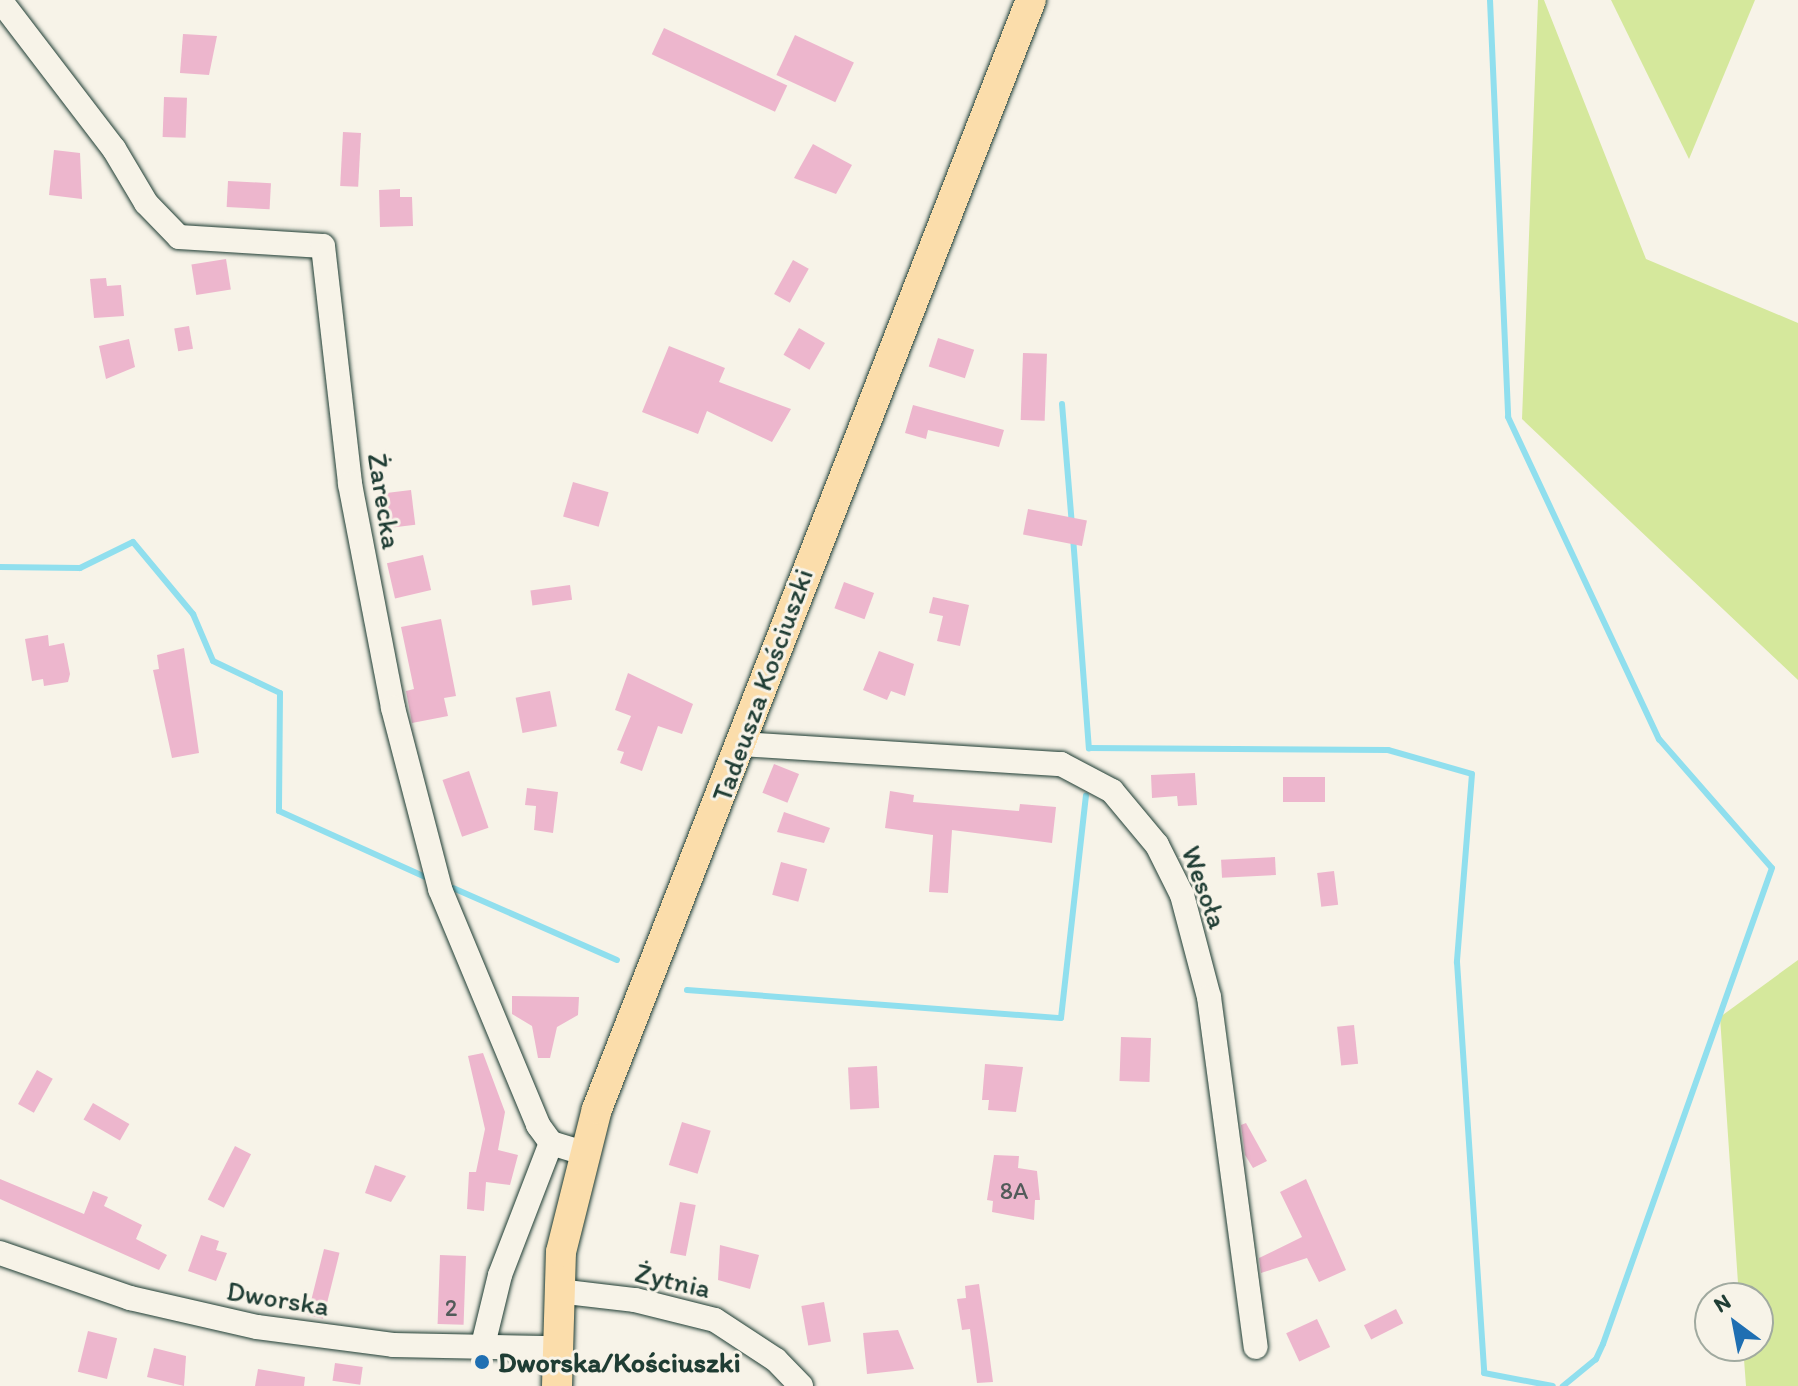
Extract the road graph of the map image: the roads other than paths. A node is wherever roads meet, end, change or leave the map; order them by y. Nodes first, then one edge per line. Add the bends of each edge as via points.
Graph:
1 (0, 0) edge
2 (1031, 0) edge
3 (741, 744) junction
4 (551, 1143) junction
5 (583, 1153) junction
6 (0, 1253) edge
7 (558, 1291) junction
8 (1256, 1347) dead end
9 (556, 1348) junction
10 (482, 1349) junction
11 (557, 1386) edge
12 (801, 1386) edge

1 - 4 street, Żarecka via 114,149 146,203 179,237 323,246 350,484 393,708 440,889 496,1037
2 - 3 main road, Tadeusza Kościuszki via 811,551
3 - 5 main road, Tadeusza Kościuszki
3 - 8 street, Wesoła via 1061,764 1112,791 1157,845 1176,882 1205,982
4 - 5 street
4 - 10 street via 500,1275
5 - 7 main road, Tadeusza Kościuszki
6 - 10 street, Dworska via 200,1316 358,1341
7 - 9 main road, Tadeusza Kościuszki
7 - 12 street, Żytnia via 635,1300 715,1320 776,1360
9 - 10 street, Dworska
9 - 11 main road, Tadeusza Kościuszki

